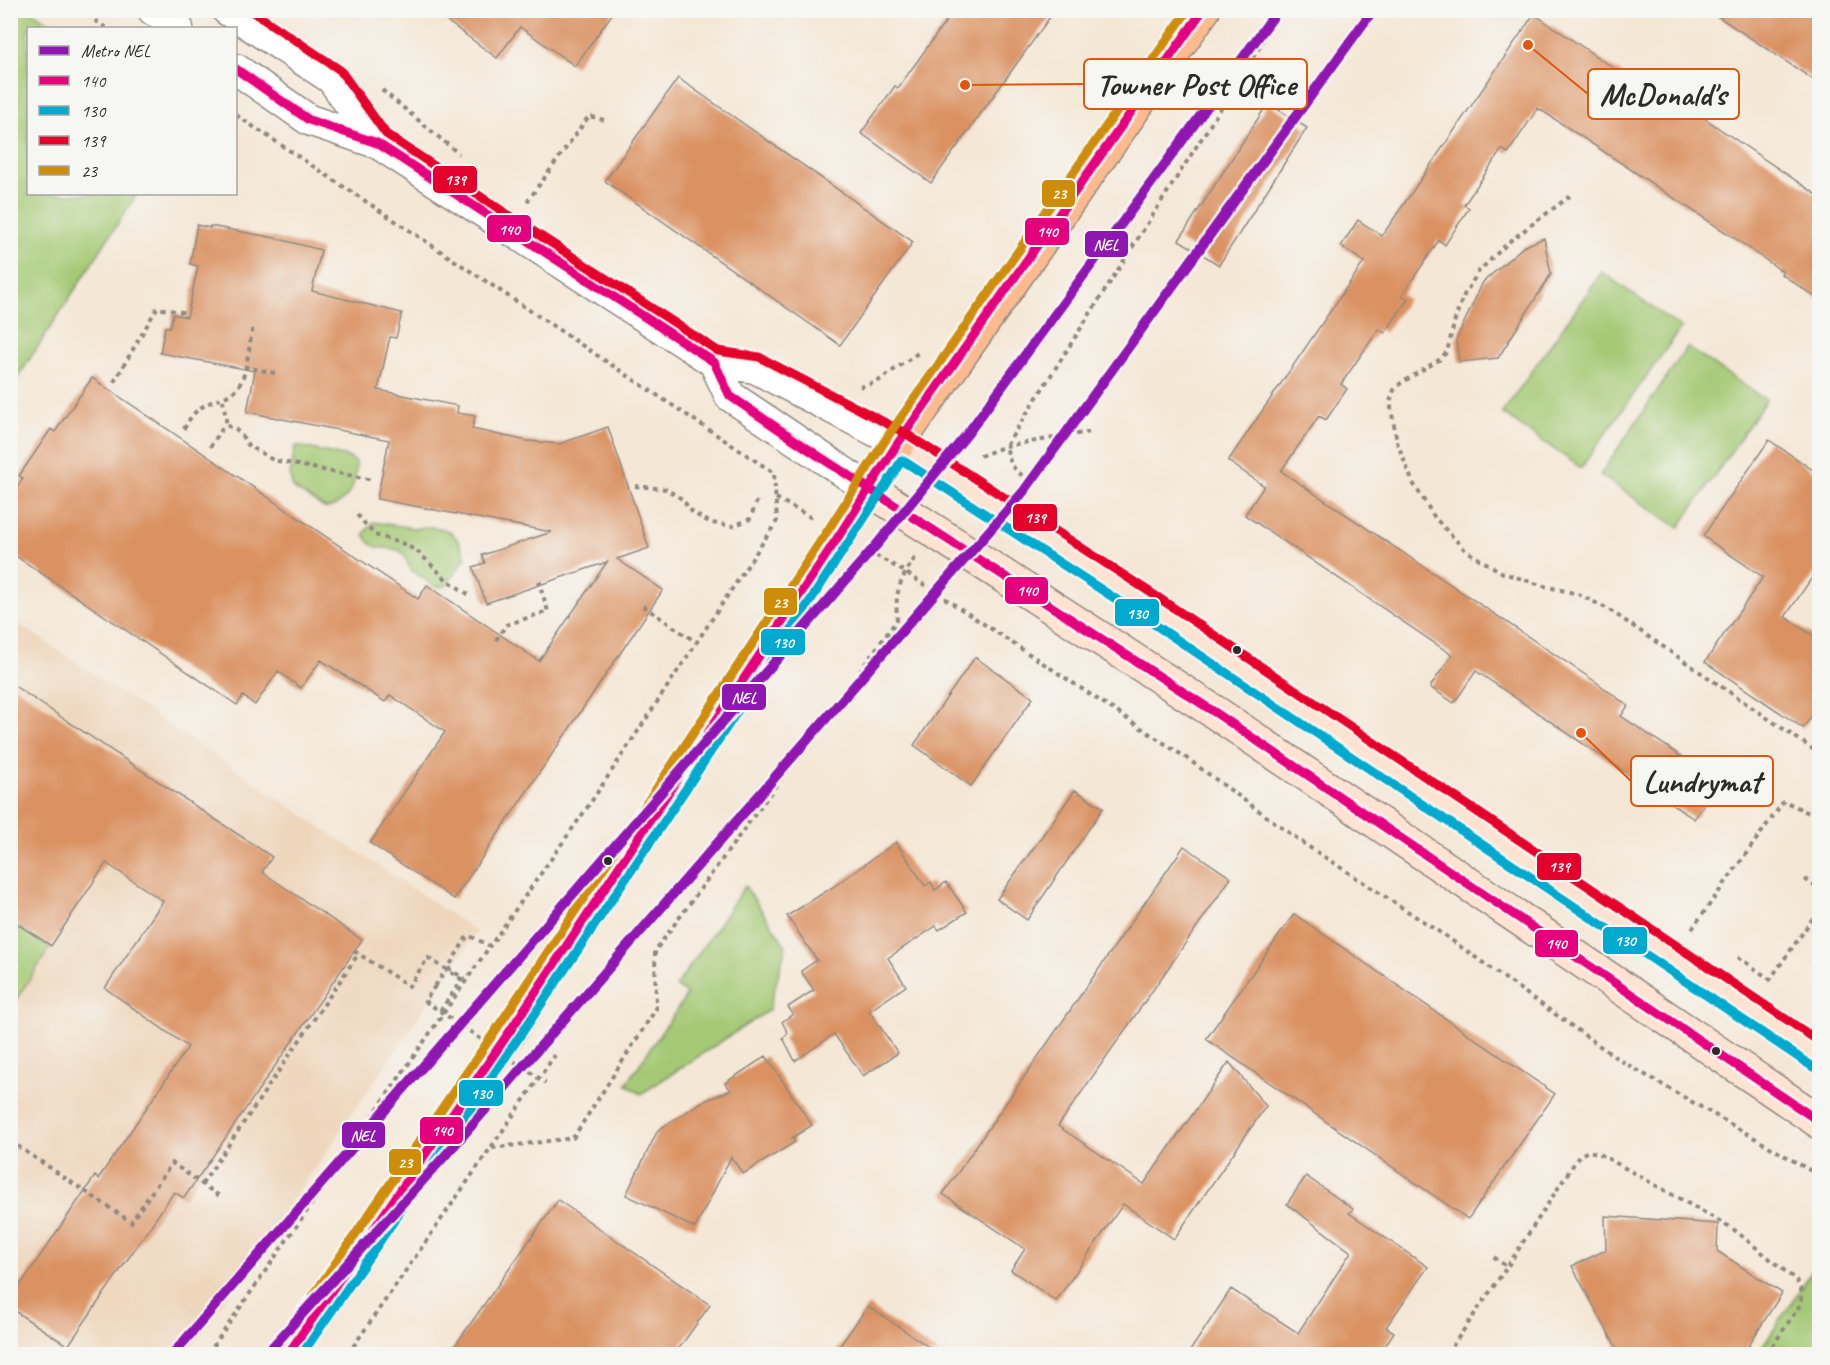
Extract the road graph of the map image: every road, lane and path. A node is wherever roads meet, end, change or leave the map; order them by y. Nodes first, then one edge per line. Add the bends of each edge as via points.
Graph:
1 (80, 10) edge
2 (153, 10) edge
3 (227, 10) edge
4 (1203, 10) edge
5 (1277, 10) edge
6 (105, 27) edge
7 (177, 27) edge
8 (237, 70) edge
9 (378, 86) dead end
10 (237, 116) edge
11 (604, 120) dead end
12 (377, 143) junction
13 (460, 155) dead end
14 (1570, 196) dead end
15 (523, 208) dead end
16 (188, 313) dead end
17 (252, 326) dead end
18 (714, 362) junction
19 (244, 367) junction
20 (275, 373) dead end
21 (114, 382) dead end
22 (877, 382) dead end
23 (859, 387) dead end
24 (223, 400) junction
25 (227, 426) junction
26 (184, 429) dead end
27 (1089, 432) dead end
28 (898, 443) junction
29 (1006, 446) junction
30 (210, 447) dead end
31 (980, 455) dead end
32 (373, 480) dead end
33 (635, 486) dead end
34 (869, 489) junction
35 (1038, 490) dead end
36 (757, 501) dead end
37 (357, 515) dead end
38 (542, 583) dead end
39 (471, 596) dead end
40 (643, 606) dead end
41 (496, 640) dead end
42 (696, 642) junction
43 (1820, 754) edge
44 (1809, 813) dead end
45 (1804, 879) dead end
46 (1820, 890) edge
47 (1820, 908) edge
48 (1683, 923) dead end
49 (1692, 929) junction
50 (1699, 933) dead end
51 (490, 946) junction
52 (1736, 956) dead end
53 (446, 970) junction
54 (1770, 979) junction
55 (466, 982) junction
56 (1778, 985) dead end
57 (1752, 1010) junction
58 (440, 1011) junction
59 (555, 1055) dead end
60 (1820, 1057) edge
61 (546, 1083) dead end
62 (1820, 1122) edge
63 (10, 1141) edge
64 (492, 1148) junction
65 (1820, 1176) edge
66 (202, 1184) junction
67 (222, 1198) dead end
68 (1494, 1257) dead end
69 (1507, 1267) junction
70 (208, 1354) edge
71 (288, 1354) edge
72 (348, 1354) edge
73 (1447, 1354) edge
74 (1767, 1354) edge

1 - 6 path
2 - 7 street
3 - 12 street via 333,79
4 - 28 main road
5 - 29 path via 1258,48
8 - 12 street via 309,120
9 - 13 path
10 - 42 path via 774,473 777,520
11 - 15 path via 589,116
12 - 18 street
14 - 43 path via 1510,241 1479,271 1464,295 1447,352 1394,390 1390,402 1397,442 1413,483 1435,518 1466,551 1503,573 1578,594 1608,609
16 - 21 path via 157,308
17 - 19 path
18 - 28 street via 755,368
18 - 34 street via 730,396
19 - 20 path
19 - 24 path via 242,381
22 - 23 path
24 - 25 path
24 - 26 path via 198,409
25 - 30 path
25 - 32 path via 273,460
27 - 29 path
28 - 34 main road
28 - 57 main road via 1171,620
29 - 31 path
29 - 35 path via 1011,465
33 - 36 path via 666,489 682,498 693,513 722,525 733,526 750,519
34 - 62 main road via 1216,713
34 - 71 main road via 510,1031
37 - 39 path via 375,535 418,552 447,580
38 - 41 path via 539,584 548,611 506,625
40 - 42 path
42 - 51 path
44 - 49 path via 1784,801
45 - 46 path
47 - 54 path
48 - 49 path
49 - 50 path
51 - 55 path
51 - 58 path, bridge via 468,935 448,968 463,978
52 - 54 path
53 - 55 path
53 - 58 path, bridge via 425,1001
53 - 66 path via 428,958 409,987 356,952
54 - 56 path
54 - 57 path
55 - 70 path
57 - 60 main road
58 - 61 path, bridge
59 - 64 path
63 - 66 path via 131,1222 172,1163
64 - 65 path via 573,1138 656,1009 655,951 897,620 896,597 905,572 1185,757 1617,1059
64 - 72 path
66 - 67 path
68 - 69 path
69 - 73 path
69 - 74 path via 1579,1156 1588,1151 1598,1153 1732,1228 1796,1280 1802,1292 1800,1305

